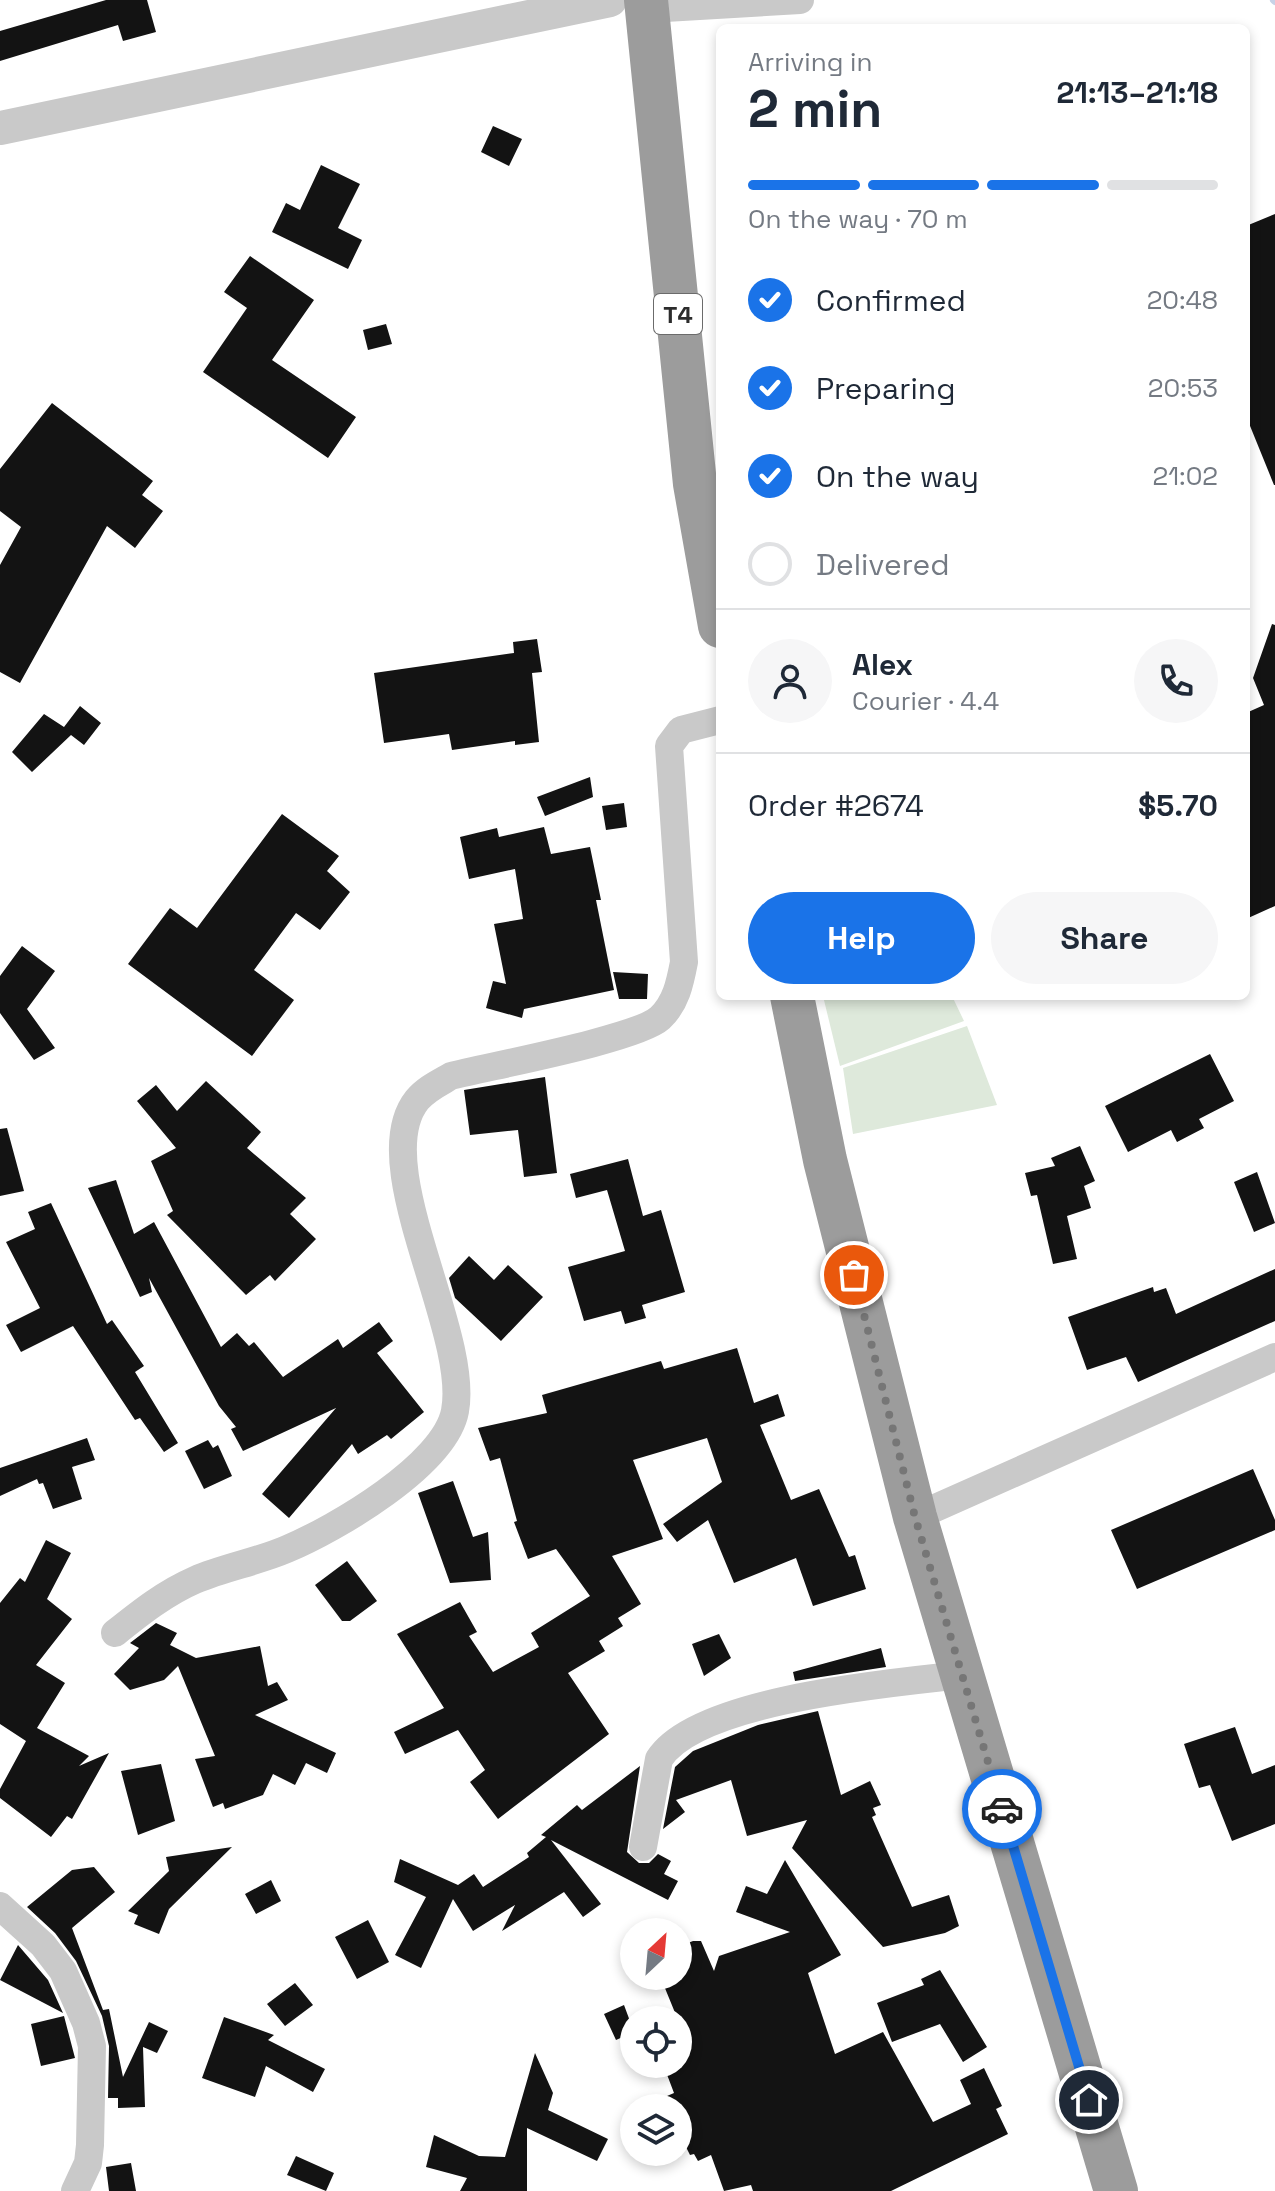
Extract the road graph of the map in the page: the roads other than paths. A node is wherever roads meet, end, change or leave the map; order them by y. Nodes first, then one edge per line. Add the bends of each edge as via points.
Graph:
1 (800, 0) edge
2 (635, 3) edge
3 (0, 128) edge
4 (716, 603) edge
5 (716, 721) edge
6 (793, 1000) edge
7 (1275, 1357) edge
8 (915, 1517) junction
9 (115, 1633) dead end
10 (962, 1675) junction
11 (643, 1847) dead end
12 (0, 1906) edge
13 (75, 2191) edge
14 (1116, 2191) edge

1 - 2 street
2 - 3 street
2 - 4 highway, T4 via 695,484
5 - 9 street via 681,730 669,746 684,962 671,1004 659,1019 623,1034 451,1076 416,1102 408,1118 402,1143 405,1176 454,1363 455,1412 448,1432 413,1470 321,1533 284,1551 193,1580
6 - 8 highway via 825,1160
7 - 8 street
8 - 10 highway
10 - 11 street via 807,1693 700,1728 665,1749 659,1759
10 - 14 highway
12 - 13 street via 63,1971 86,2023 92,2046 90,2145

